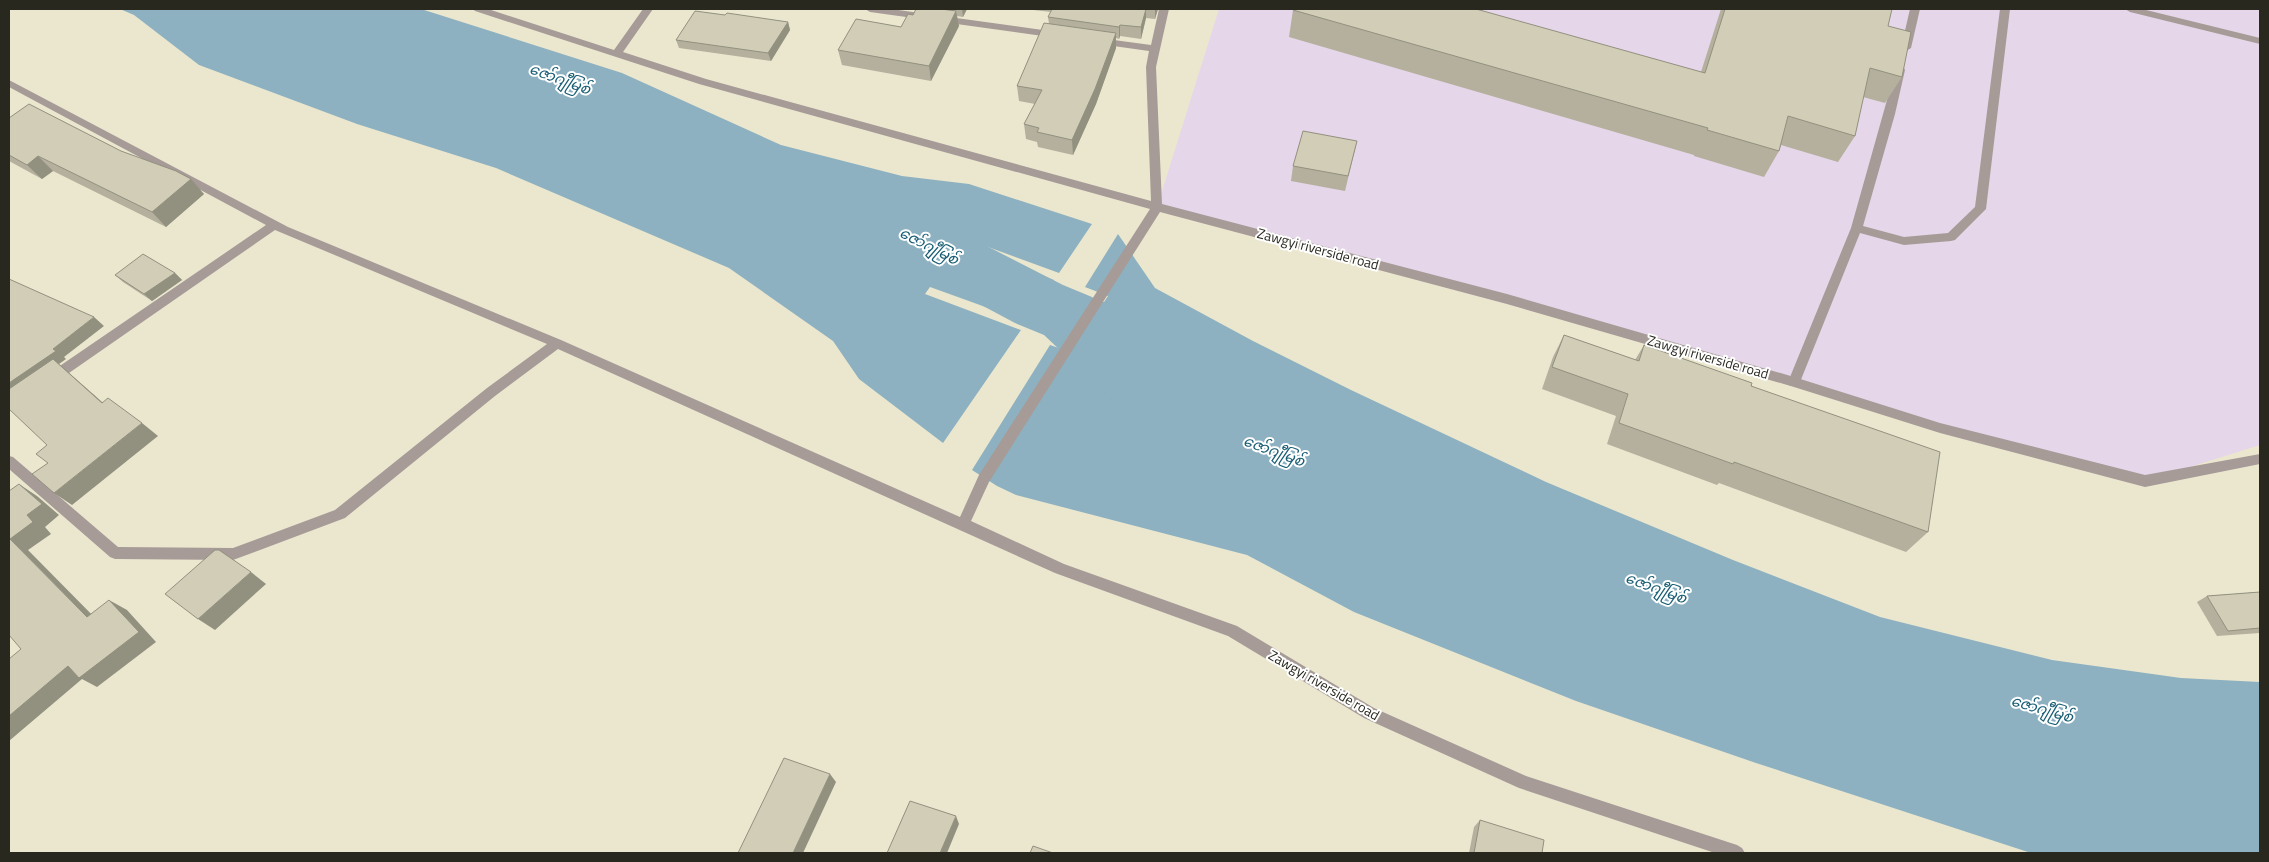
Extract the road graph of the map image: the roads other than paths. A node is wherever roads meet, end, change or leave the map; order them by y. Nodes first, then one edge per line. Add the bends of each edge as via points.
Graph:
1 (478, 9) edge
2 (648, 9) edge
3 (870, 9) edge
4 (1164, 9) edge
5 (1915, 9) edge
6 (2005, 9) edge
7 (2130, 9) edge
8 (1068, 37) edge
9 (1087, 40) edge
10 (2260, 41) edge
11 (1156, 49) junction
12 (617, 53) junction
13 (9, 83) edge
14 (1157, 207) junction
15 (275, 225) junction
16 (1857, 228) junction
17 (557, 343) junction
18 (1794, 382) junction
19 (41, 385) edge
20 (2260, 459) edge
21 (9, 461) edge
22 (963, 524) junction
23 (1736, 853) edge

1 - 12 street, Zawgyi riverside road
2 - 12 street
3 - 8 street
4 - 11 street
5 - 16 street via 1890,114
6 - 16 street via 1980,209 1951,237 1904,241
7 - 10 street
9 - 11 street
11 - 14 street via 1151,67
12 - 14 street, Zawgyi riverside road via 703,82
13 - 15 street, Zawgyi riverside road
14 - 18 street, Zawgyi riverside road via 1508,299
14 - 22 street via 984,479
15 - 17 street, Zawgyi riverside road
15 - 19 street
16 - 18 street
17 - 21 street via 340,514 234,554 116,553
17 - 22 street, Zawgyi riverside road
18 - 20 street, Zawgyi riverside road via 1940,428 2145,481
22 - 23 street, Zawgyi riverside road via 1060,569 1232,631 1369,713 1524,783

